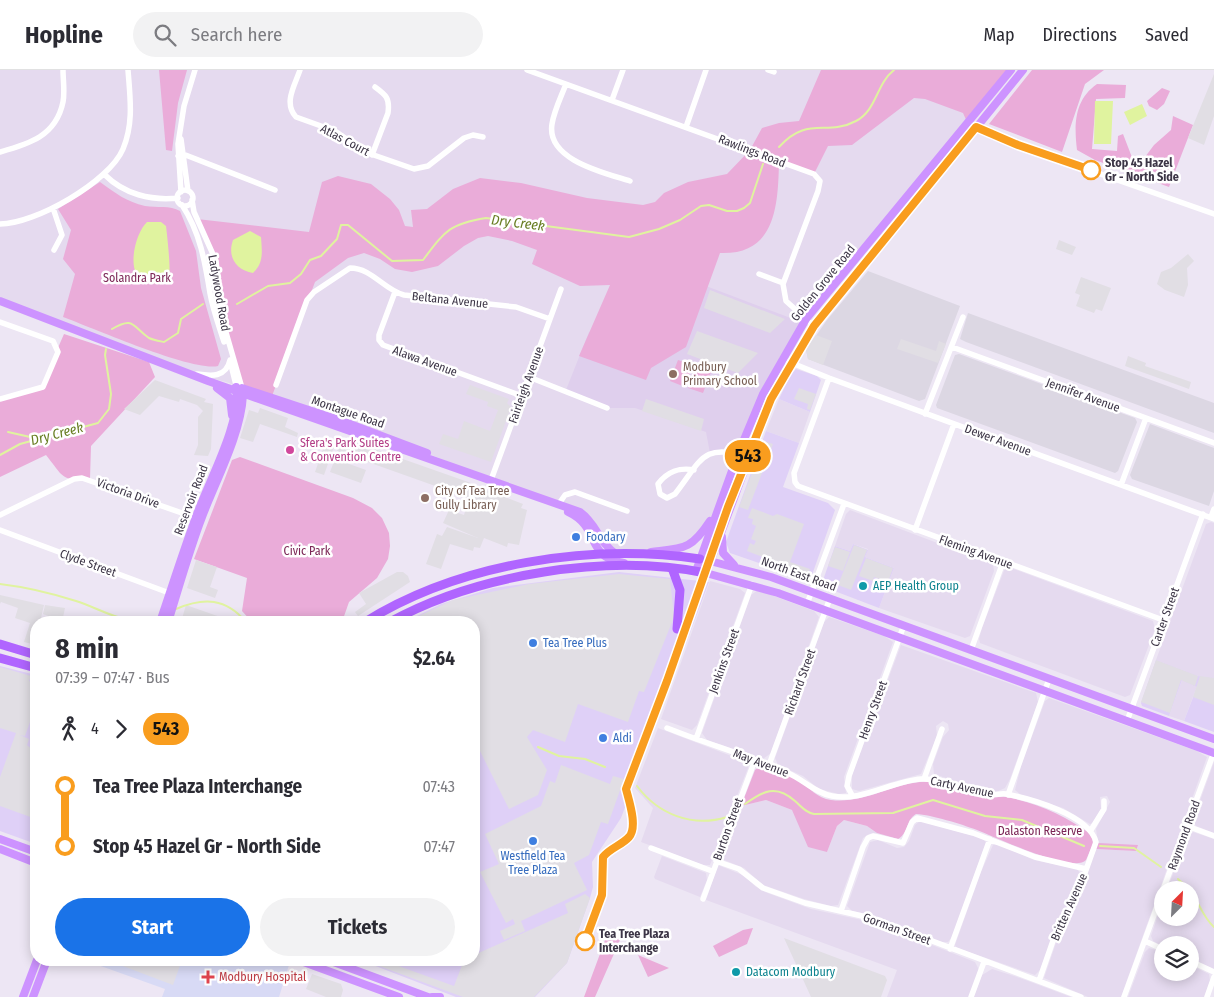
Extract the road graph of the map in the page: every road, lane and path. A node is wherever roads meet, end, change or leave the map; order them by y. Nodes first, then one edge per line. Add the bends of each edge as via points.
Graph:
1 (63, 70) edge
2 (128, 70) edge
3 (195, 70) edge
4 (300, 70) edge
5 (527, 70) edge
6 (623, 70) edge
7 (706, 70) edge
8 (1011, 70) edge
9 (1023, 70) edge
10 (538, 72) edge
11 (566, 84) junction
12 (375, 87) dead end
13 (612, 100) junction
14 (972, 126) junction
15 (686, 127) junction
16 (483, 137) dead end
17 (0, 152) edge
18 (180, 155) junction
19 (372, 155) junction
20 (105, 175) junction
21 (630, 182) dead end
22 (275, 190) dead end
23 (188, 191) junction
24 (180, 192) junction
25 (178, 198) junction
26 (192, 200) junction
27 (182, 205) junction
28 (53, 208) junction
29 (1214, 214) edge
30 (0, 224) edge
31 (54, 250) dead end
32 (759, 274) dead end
33 (784, 283) junction
34 (561, 289) dead end
35 (394, 292) junction
36 (0, 301) edge
37 (962, 318) dead end
38 (550, 319) junction
39 (806, 319) junction
40 (0, 322) edge
41 (814, 326) junction
42 (952, 347) junction
43 (782, 359) junction
44 (230, 360) junction
45 (790, 363) junction
46 (194, 374) junction
47 (529, 377) junction
48 (829, 378) junction
49 (276, 385) dead end
50 (239, 389) junction
51 (522, 396) junction
52 (0, 399) edge
53 (607, 408) dead end
54 (925, 414) junction
55 (1146, 418) junction
56 (954, 424) junction
57 (1214, 443) edge
58 (738, 454) junction
59 (220, 456) junction
60 (748, 457) junction
61 (694, 470) junction
62 (491, 480) junction
63 (1121, 485) junction
64 (844, 504) junction
65 (558, 505) junction
66 (1214, 510) edge
67 (627, 511) dead end
68 (716, 511) junction
69 (1203, 514) junction
70 (0, 515) edge
71 (725, 518) junction
72 (1212, 518) edge
73 (198, 519) junction
74 (0, 530) edge
75 (915, 530) junction
76 (600, 554) junction
77 (616, 554) junction
78 (639, 554) junction
79 (700, 559) junction
80 (710, 560) junction
81 (1003, 562) junction
82 (734, 565) junction
83 (646, 566) junction
84 (508, 567) junction
85 (672, 568) junction
86 (696, 571) junction
87 (706, 573) junction
88 (510, 579) junction
89 (752, 584) junction
90 (811, 592) junction
91 (173, 594) junction
92 (830, 598) junction
93 (807, 604) junction
94 (825, 611) junction
95 (163, 616) edge
96 (169, 616) edge
97 (376, 616) edge
98 (403, 616) edge
99 (1163, 620) junction
100 (904, 625) junction
101 (677, 629) dead end
102 (899, 638) junction
103 (0, 644) edge
104 (971, 650) junction
105 (30, 653) edge
106 (0, 658) edge
107 (30, 666) edge
108 (1049, 679) junction
109 (1045, 690) junction
110 (1132, 709) junction
111 (1128, 721) junction
112 (667, 728) dead end
113 (942, 729) dead end
114 (696, 739) junction
115 (1214, 739) edge
116 (1214, 753) edge
117 (755, 760) junction
118 (769, 765) junction
119 (924, 779) junction
120 (852, 795) junction
121 (1008, 795) junction
122 (1104, 801) dead end
123 (1187, 826) junction
124 (1092, 831) junction
125 (1214, 836) edge
126 (0, 839) edge
127 (990, 839) junction
128 (651, 848) dead end
129 (0, 849) edge
130 (30, 850) edge
131 (30, 860) edge
132 (716, 861) junction
133 (1086, 869) junction
134 (712, 872) junction
135 (1167, 881) edge
136 (703, 899) dead end
137 (841, 911) junction
138 (1154, 915) edge
139 (1144, 941) junction
140 (1154, 945) edge
141 (950, 949) junction
142 (984, 962) junction
143 (1199, 965) edge
144 (35, 966) edge
145 (45, 966) edge
146 (314, 966) edge
147 (344, 966) edge
148 (1214, 972) edge
149 (1214, 977) edge
150 (1039, 981) junction
151 (23, 997) edge
152 (33, 997) edge
153 (399, 997) edge
154 (428, 997) edge
155 (432, 997) edge
156 (440, 997) edge
157 (971, 997) edge
158 (1081, 997) edge
159 (1124, 997) edge
160 (1206, 997) edge

1 - 17 street via 63,102 53,126 32,143
2 - 20 street via 132,118 123,150
3 - 18 street via 184,106
4 - 19 street, Atlas Court via 290,98 290,107 296,117 335,132
5 - 10 street, Rawlings Road
6 - 13 street
7 - 15 street
8 - 14 main road, Golden Grove Road
9 - 14 main road, Golden Grove Road
10 - 11 street, Rawlings Road
11 - 13 street, Rawlings Road
11 - 21 street via 552,125 558,148 588,166
12 - 19 street via 386,95 389,105
13 - 15 street, Rawlings Road
14 - 29 street
14 - 39 main road, Golden Grove Road
14 - 41 main road, Golden Grove Road
15 - 33 street, Rawlings Road via 814,174 820,181
16 - 19 street, Atlas Court via 464,138 428,166 418,169
18 - 22 street
18 - 23 street
18 - 24 street
20 - 25 street via 120,188 135,194 166,200
20 - 28 street
23 - 24 street
23 - 26 street
24 - 25 street
25 - 27 street
26 - 27 street
26 - 50 street, Ladywood Road via 194,212 216,261 223,322
27 - 44 street, Ladywood Road via 192,220 202,249 210,294
28 - 30 street via 13,224
28 - 31 street via 62,235
32 - 33 street
33 - 39 street via 786,301
34 - 38 street, Fairleigh Avenue
35 - 38 street, Beltana Avenue via 516,307
35 - 49 street, Beltana Avenue via 372,276 353,268 314,292 307,300
35 - 51 street, Alawa Avenue via 378,335 383,345
36 - 46 main road, Montague Road
37 - 42 street
38 - 47 street, Fairleigh Avenue
39 - 41 street
39 - 43 main road, Golden Grove Road
40 - 52 street via 53,341 57,348 43,387
41 - 45 main road, Golden Grove Road
42 - 54 street
42 - 55 street, Jennifer Avenue
43 - 45 street, Dewer Avenue
43 - 58 main road, Golden Grove Road via 763,394
44 - 46 street via 226,371 220,375
44 - 50 street, Ladywood Road
45 - 48 street, Dewer Avenue
45 - 60 main road, Golden Grove Road via 771,399
46 - 50 main road, Montague Road
46 - 59 main road via 230,398 231,419
47 - 51 street, Fairleigh Avenue
47 - 53 street
48 - 54 street, Dewer Avenue
48 - 64 street, Fleming Avenue via 793,478 798,486
50 - 59 main road, Reservoir Road via 234,420
50 - 62 main road, Montague Road
50 - 73 main road, Reservoir Road via 241,414
51 - 62 street, Fairleigh Avenue
54 - 56 street, Dewer Avenue
55 - 57 street, Jennifer Avenue
55 - 63 street
56 - 63 street, Dewer Avenue
56 - 75 street
58 - 60 street
58 - 61 street via 723,450 710,453
58 - 68 main road, Golden Grove Road
59 - 73 main road, Reservoir Road
60 - 71 main road, Golden Grove Road
61 - 61 street via 670,497 660,494 658,484 676,470
62 - 65 main road, Montague Road
63 - 69 street, Dewer Avenue
64 - 75 street, Fleming Avenue
64 - 90 street
65 - 67 street via 565,495 575,492
65 - 76 main road, Montague Road via 587,527
65 - 77 main road, Montague Road via 587,517 603,543
66 - 72 street
68 - 78 main road via 700,536 689,545
68 - 79 main road, Golden Grove Road
69 - 72 street, Dewer Avenue
69 - 99 street, Carter Street
70 - 73 street, Victoria Drive via 82,478
71 - 80 main road, Golden Grove Road
71 - 82 main road via 721,549
73 - 91 main road, Reservoir Road
74 - 91 street, Clyde Street
75 - 81 street, Fleming Avenue
76 - 77 highway, North East Road
76 - 83 main road via 610,560
76 - 84 highway, North East Road
77 - 78 highway, North East Road
78 - 79 highway, North East Road
79 - 80 main road, North East Road
79 - 86 main road, Golden Grove Road
80 - 82 main road, North East Road
80 - 87 main road, Golden Grove Road
81 - 99 street, Fleming Avenue
81 - 104 street
82 - 90 main road, North East Road
83 - 85 highway, North East Road
83 - 88 highway, North East Road via 582,569
84 - 88 highway
84 - 97 highway, North East Road via 433,589
85 - 86 highway, North East Road
85 - 101 highway via 680,590
86 - 87 highway, North East Road
87 - 89 main road, North East Road
88 - 98 highway, North East Road via 436,601
89 - 93 main road, North East Road
89 - 114 street, Jenkins Street
90 - 92 main road, North East Road
90 - 93 street
91 - 95 main road, Reservoir Road
91 - 96 main road, Reservoir Road
92 - 94 street, Richard Street
92 - 100 main road, North East Road
93 - 94 main road, North East Road
94 - 102 main road, North East Road
94 - 118 street, Richard Street
99 - 110 street, Carter Street
100 - 102 street, Henry Street
100 - 104 main road, North East Road
102 - 109 main road, North East Road
102 - 120 street, Henry Street via 849,776 847,786
103 - 105 highway
104 - 108 main road, North East Road
106 - 107 highway
108 - 109 street
108 - 110 main road, North East Road
109 - 111 main road, North East Road
109 - 121 street
110 - 111 street, Carter Street
110 - 115 main road, North East Road
111 - 116 main road, North East Road
112 - 114 street, May Avenue
113 - 119 street
114 - 117 street, May Avenue
116 - 123 street, Raymond Road
117 - 118 street, May Avenue
117 - 132 street, Burton Street
118 - 120 street, May Avenue via 802,779 826,795
119 - 120 street, Carty Avenue
119 - 121 street, Carty Avenue via 949,782 988,795
121 - 124 street, Carty Avenue via 1058,809
122 - 124 street via 1104,809
123 - 125 street
123 - 135 street, Raymond Road
124 - 133 street, Britten Avenue via 1096,842
126 - 130 main road
127 - 133 street via 1035,857
127 - 137 street via 920,818 912,822 903,843 872,836 863,847
127 - 141 street
128 - 134 street
129 - 131 main road
132 - 134 street, Burton Street
132 - 137 street, Gorman Street via 739,869 764,888 805,903
133 - 150 street, Britten Avenue
134 - 136 street, Burton Street
137 - 141 street, Gorman Street via 871,918
138 - 139 street, Raymond Road
139 - 140 street
139 - 159 street, Raymond Road
141 - 142 street, Gorman Street
142 - 150 street, Gorman Street
142 - 157 street
143 - 148 street
144 - 151 main road
145 - 152 main road
146 - 153 main road
147 - 154 main road
149 - 160 street
150 - 158 street, Gorman Street
155 - 156 main road

